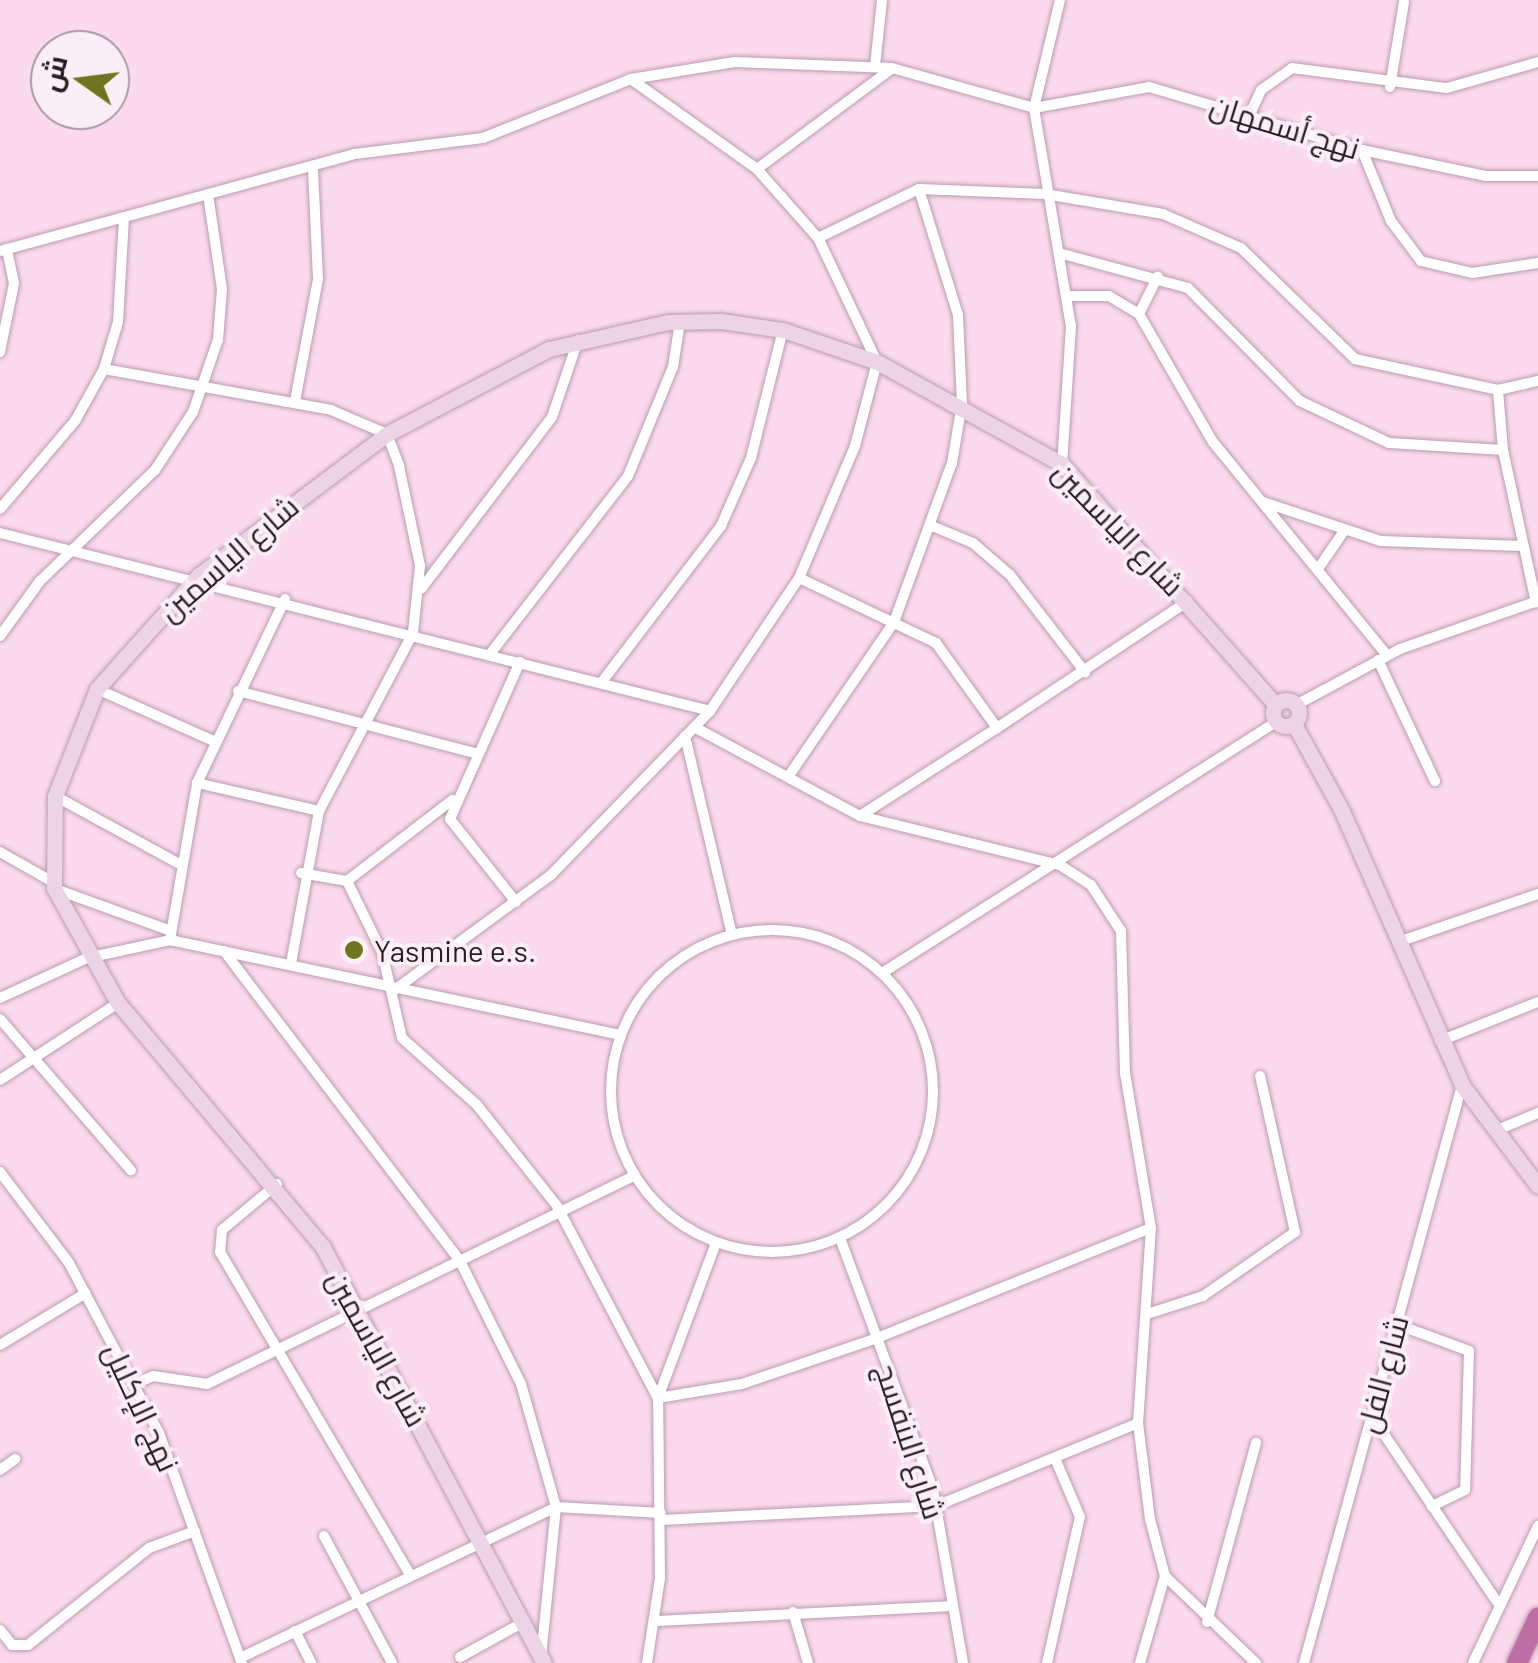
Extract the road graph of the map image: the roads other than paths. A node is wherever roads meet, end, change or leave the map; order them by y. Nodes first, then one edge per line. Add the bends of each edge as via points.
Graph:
1 (882, 0) edge
2 (1060, 0) edge
3 (1406, 1) edge
4 (1538, 62) edge
5 (874, 66) junction
6 (892, 68) junction
7 (632, 79) junction
8 (1390, 87) junction
9 (1034, 108) junction
10 (1250, 114) junction
11 (1362, 150) junction
12 (313, 167) junction
13 (757, 169) junction
14 (1538, 176) edge
15 (919, 190) junction
16 (208, 194) junction
17 (1045, 194) junction
18 (124, 219) junction
19 (818, 238) junction
20 (4, 250) edge
21 (1058, 253) junction
22 (1538, 263) edge
23 (1158, 276) junction
24 (1067, 296) junction
25 (1140, 314) junction
26 (680, 322) junction
27 (783, 330) junction
28 (578, 340) junction
29 (0, 352) edge
30 (877, 362) junction
31 (104, 369) junction
32 (1538, 381) edge
33 (205, 385) junction
34 (1498, 390) junction
35 (296, 400) junction
36 (962, 404) junction
37 (387, 434) junction
38 (1504, 450) junction
39 (1062, 464) junction
40 (1262, 501) junction
41 (0, 509) edge
42 (932, 526) junction
43 (1344, 531) junction
44 (0, 533) edge
45 (1522, 546) junction
46 (78, 548) junction
47 (1318, 569) junction
48 (199, 576) junction
49 (800, 578) junction
50 (420, 590) junction
51 (285, 599) junction
52 (1189, 601) junction
53 (1537, 601) edge
54 (894, 622) junction
55 (412, 633) junction
56 (0, 636) edge
57 (490, 654) junction
58 (1383, 658) junction
59 (520, 662) junction
60 (1084, 672) junction
61 (601, 683) junction
62 (96, 690) junction
63 (238, 691) junction
64 (1296, 706) junction
65 (710, 711) junction
66 (1276, 714) junction
67 (361, 722) junction
68 (1294, 724) junction
69 (998, 728) junction
70 (689, 732) junction
71 (214, 741) junction
72 (475, 753) junction
73 (788, 777) junction
74 (1435, 781) dead end
75 (197, 784) junction
76 (55, 796) junction
77 (452, 800) junction
78 (319, 811) junction
79 (860, 816) junction
80 (0, 852) edge
81 (178, 863) junction
82 (1060, 864) junction
83 (301, 873) junction
84 (348, 880) junction
85 (53, 884) junction
86 (1538, 894) edge
87 (516, 902) junction
88 (732, 935) junction
89 (170, 936) junction
90 (1398, 942) junction
91 (224, 951) junction
92 (87, 958) junction
93 (292, 963) junction
94 (882, 972) junction
95 (393, 991) junction
96 (0, 998) edge
97 (1538, 1002) edge
98 (118, 1003) junction
99 (0, 1019) edge
100 (622, 1035) junction
101 (1440, 1042) junction
102 (35, 1059) junction
103 (1260, 1076) dead end
104 (0, 1080) edge
105 (1462, 1085) junction
106 (1538, 1114) edge
107 (1496, 1131) junction
108 (131, 1170) dead end
109 (0, 1172) edge
110 (635, 1175) junction
111 (277, 1183) junction
112 (1538, 1186) edge
113 (557, 1206) junction
114 (1152, 1228) junction
115 (840, 1238) junction
116 (716, 1242) junction
117 (459, 1259) junction
118 (86, 1293) junction
119 (358, 1310) junction
120 (1147, 1314) junction
121 (1396, 1324) junction
122 (877, 1338) junction
123 (0, 1345) edge
124 (282, 1346) junction
125 (134, 1384) junction
126 (658, 1398) junction
127 (1370, 1415) junction
128 (1138, 1423) junction
129 (1256, 1443) dead end
130 (1055, 1458) junction
131 (14, 1459) dead end
132 (0, 1470) edge
133 (936, 1506) junction
134 (1432, 1506) junction
135 (556, 1507) junction
136 (661, 1516) junction
137 (1538, 1526) edge
138 (195, 1531) junction
139 (324, 1536) dead end
140 (481, 1539) junction
141 (410, 1574) junction
142 (1165, 1576) junction
143 (360, 1598) junction
144 (1498, 1602) junction
145 (953, 1606) junction
146 (792, 1612) junction
147 (1538, 1618) edge
148 (657, 1621) junction
149 (1207, 1622) junction
150 (522, 1623) junction
151 (0, 1630) edge
152 (295, 1631) junction
153 (460, 1657) dead end
154 (241, 1660) edge
155 (542, 1660) edge
156 (310, 1663) edge
157 (392, 1663) edge
158 (647, 1663) edge
159 (808, 1663) edge
160 (963, 1663) edge
161 (1046, 1663) edge
162 (1140, 1663) edge
163 (1256, 1663) edge
164 (1304, 1663) edge
165 (1473, 1663) edge
166 (1517, 1663) edge

1 - 5 street
2 - 9 street
3 - 8 street
4 - 8 street via 1447,88
5 - 6 street
5 - 7 street via 720,63
6 - 9 street
6 - 13 street
7 - 12 street via 483,138
7 - 13 street
8 - 10 street via 1292,68 1261,90
9 - 10 street, نهج أسمهان via 1136,86
9 - 17 street
10 - 11 street, نهج أسمهان
11 - 14 street, نهج أسمهان via 1486,176
11 - 22 street via 1391,221 1421,260 1472,274
12 - 16 street
12 - 35 street via 318,279
13 - 19 street
15 - 17 street
15 - 19 street
15 - 36 street via 958,316
16 - 18 street
16 - 33 street via 222,289
17 - 21 street
17 - 34 street via 1213,229 1355,358
18 - 20 street
18 - 31 street via 118,322
19 - 30 street
20 - 29 street via 14,283
21 - 23 street
21 - 24 street
23 - 25 street
23 - 38 street via 1211,306 1270,376 1340,422 1389,443
24 - 25 street via 1109,296
24 - 39 street via 1074,381
25 - 40 street via 1193,412
26 - 27 street, شارع الياسمين
26 - 28 street, شارع الياسمين
26 - 57 street via 673,367 628,476
27 - 30 street, شارع الياسمين
27 - 61 street via 752,458 721,526
28 - 37 street, شارع الياسمين via 483,379
28 - 50 street via 552,417
30 - 36 street, شارع الياسمين
30 - 49 street via 828,525
31 - 33 street
31 - 41 street via 75,421
32 - 34 street
33 - 35 street
33 - 46 street via 176,444
34 - 38 street
35 - 37 street
36 - 39 street, شارع الياسمين
36 - 42 street
37 - 48 street, شارع الياسمين
37 - 50 street via 414,526
38 - 45 street
39 - 52 street, شارع الياسمين
40 - 43 street
40 - 47 street
42 - 54 street
42 - 60 street via 973,543 1010,575
43 - 45 street via 1441,547
43 - 47 street
44 - 46 street
45 - 53 street
46 - 48 street
46 - 56 street
47 - 58 street
48 - 51 street
48 - 62 street, شارع الياسمين
49 - 54 street
49 - 65 street
50 - 55 street
51 - 55 street
51 - 63 street
52 - 60 street
52 - 66 street, شارع الياسمين
53 - 58 street
54 - 69 street via 942,648
54 - 73 street
55 - 57 street
55 - 67 street
57 - 59 street
58 - 64 street
58 - 74 street
59 - 61 street
59 - 72 street
60 - 69 street
61 - 65 street
62 - 71 street
62 - 76 street, شارع الياسمين
63 - 67 street
63 - 71 street
64 - 66 street
64 - 68 street
65 - 70 street
66 - 68 street
66 - 82 street
67 - 72 street
67 - 78 street
68 - 90 street
69 - 79 street
70 - 73 street
70 - 87 street
70 - 88 street
71 - 75 street
72 - 77 street
73 - 79 street
75 - 78 street
75 - 81 street
76 - 81 street
76 - 85 street, شارع الياسمين
77 - 84 street
77 - 87 street via 457,836
78 - 83 street
79 - 82 street
80 - 85 street
81 - 89 street
82 - 94 street
82 - 114 street via 1091,885 1121,931 1125,1073
83 - 84 street
83 - 93 street
84 - 95 street
85 - 89 street
85 - 92 street, شارع الياسمين
86 - 90 street
87 - 95 street
88 - 94 street via 811,934
88 - 100 street via 660,975
89 - 91 street
89 - 92 street
90 - 101 street
91 - 93 street
91 - 117 street
92 - 96 street
92 - 98 street, شارع الياسمين
93 - 95 street
94 - 115 street via 925,1040 932,1111 896,1194
95 - 100 street
95 - 113 street via 402,1038 478,1106
97 - 101 street
98 - 102 street
98 - 111 street, شارع الياسمين
99 - 102 street
100 - 110 street via 612,1106
101 - 105 street
102 - 104 street
102 - 108 street
103 - 120 street via 1296,1232 1203,1296
105 - 107 street
105 - 121 street, شارع الفل
106 - 107 street
107 - 112 street
109 - 118 street, نهج الإكليل
110 - 113 street
110 - 116 street via 670,1216
111 - 119 street, شارع الياسمين
111 - 124 street via 217,1238
113 - 117 street
113 - 126 street
114 - 120 street
114 - 122 street
115 - 116 street via 770,1252
115 - 122 street, شارع البنفسج
116 - 126 street
117 - 119 street
117 - 135 street via 520,1384
118 - 123 street
118 - 125 street, نهج الإكليل
119 - 124 street
119 - 140 street, شارع الياسمين
120 - 128 street
121 - 127 street, شارع الفل
121 - 134 street via 1469,1351 1465,1490
122 - 126 street via 742,1384
122 - 133 street, شارع البنفسج
124 - 125 street via 207,1384 153,1376
124 - 141 street
125 - 138 street, نهج الإكليل
126 - 136 street
127 - 134 street
127 - 164 street, شارع الفل
128 - 130 street
128 - 142 street
129 - 149 street
130 - 133 street
130 - 161 street via 1080,1517
131 - 132 street
133 - 136 street
133 - 145 street, شارع البنفسج
134 - 144 street
135 - 136 street
135 - 140 street
135 - 155 street
136 - 148 street
137 - 144 street
138 - 151 street via 149,1548 28,1645 12,1646
138 - 154 street, نهج الإكليل
139 - 143 street
140 - 141 street
140 - 150 street, شارع الياسمين
141 - 143 street
142 - 149 street
142 - 162 street
143 - 152 street
143 - 157 street
144 - 165 street
145 - 146 street
145 - 160 street, شارع البنفسج
146 - 148 street
146 - 159 street
147 - 166 highway
148 - 158 street
149 - 163 street
150 - 153 street
150 - 155 street, شارع الياسمين
152 - 154 street
152 - 156 street

